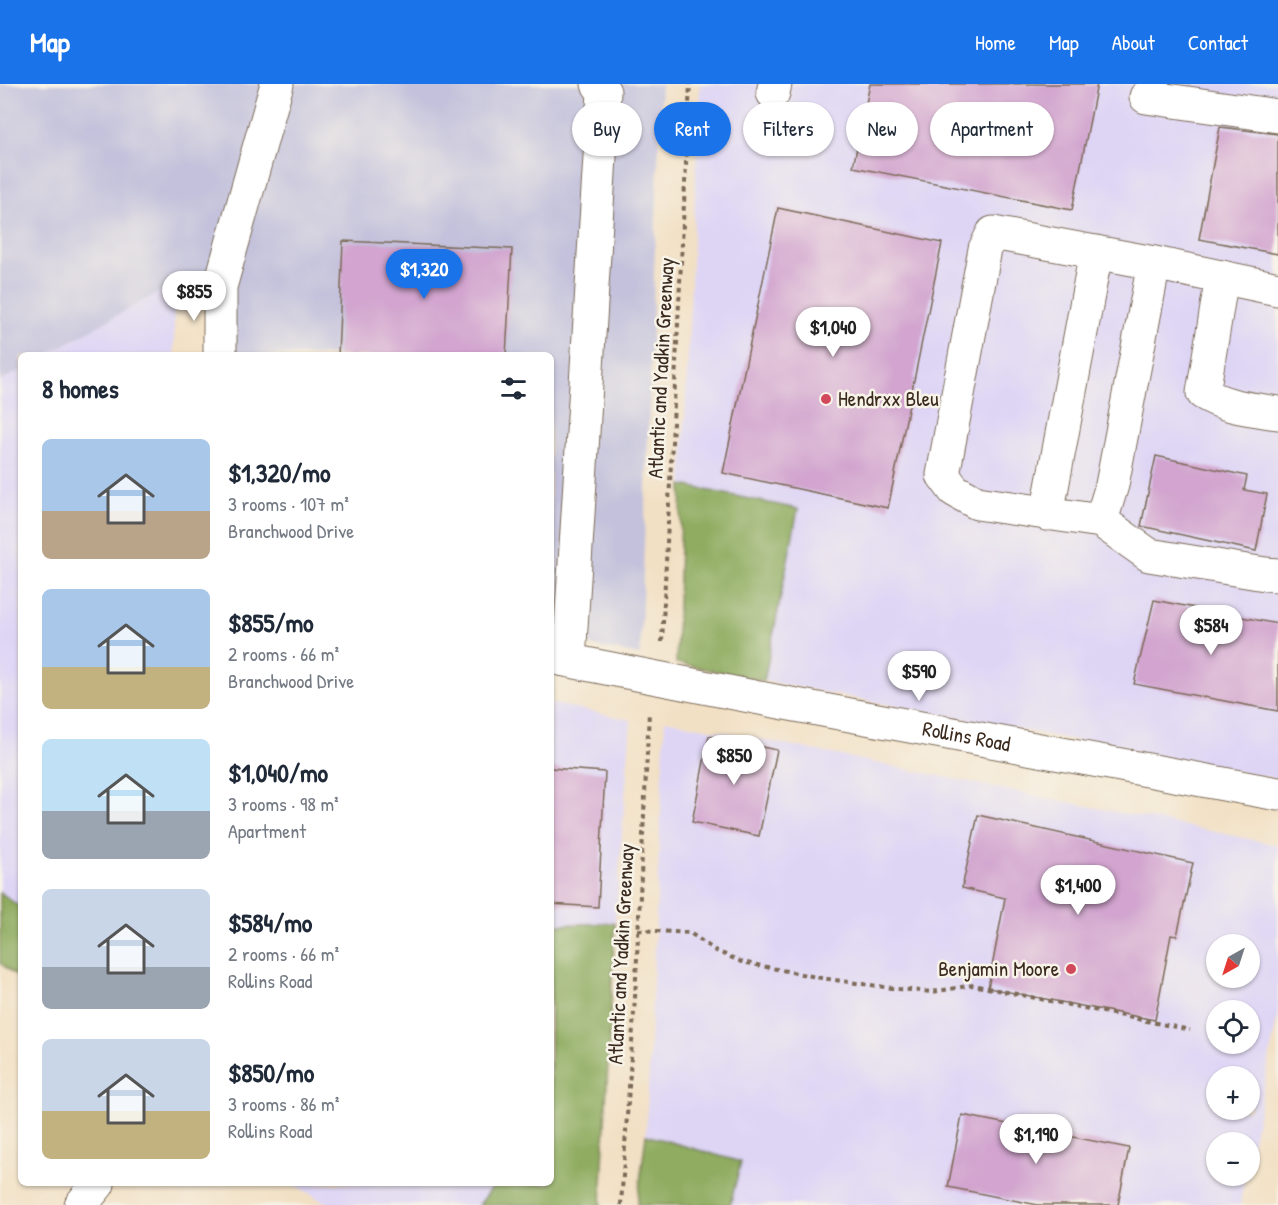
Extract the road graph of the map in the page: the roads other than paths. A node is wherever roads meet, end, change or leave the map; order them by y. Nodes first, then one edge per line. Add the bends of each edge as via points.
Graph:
1 (278, 84) edge
2 (598, 84) edge
3 (1146, 97) dead end
4 (1278, 116) edge
5 (1096, 252) junction
6 (1154, 263) junction
7 (1222, 277) junction
8 (1278, 290) edge
9 (220, 352) edge
10 (1278, 413) edge
11 (1047, 514) junction
12 (1101, 521) junction
13 (1278, 574) edge
14 (560, 658) edge
15 (1278, 794) edge
16 (96, 1186) edge
17 (81, 1205) edge

1 - 9 street via 220,287
2 - 14 street via 604,93
3 - 4 street
5 - 6 street
5 - 11 street
5 - 11 street via 993,233 985,249 943,475 954,490 977,502
6 - 7 street
6 - 12 street via 1112,485
7 - 8 street
7 - 10 street via 1203,393 1215,401
11 - 12 street
12 - 13 street via 1149,555
14 - 15 street, Rollins Road
16 - 17 street

